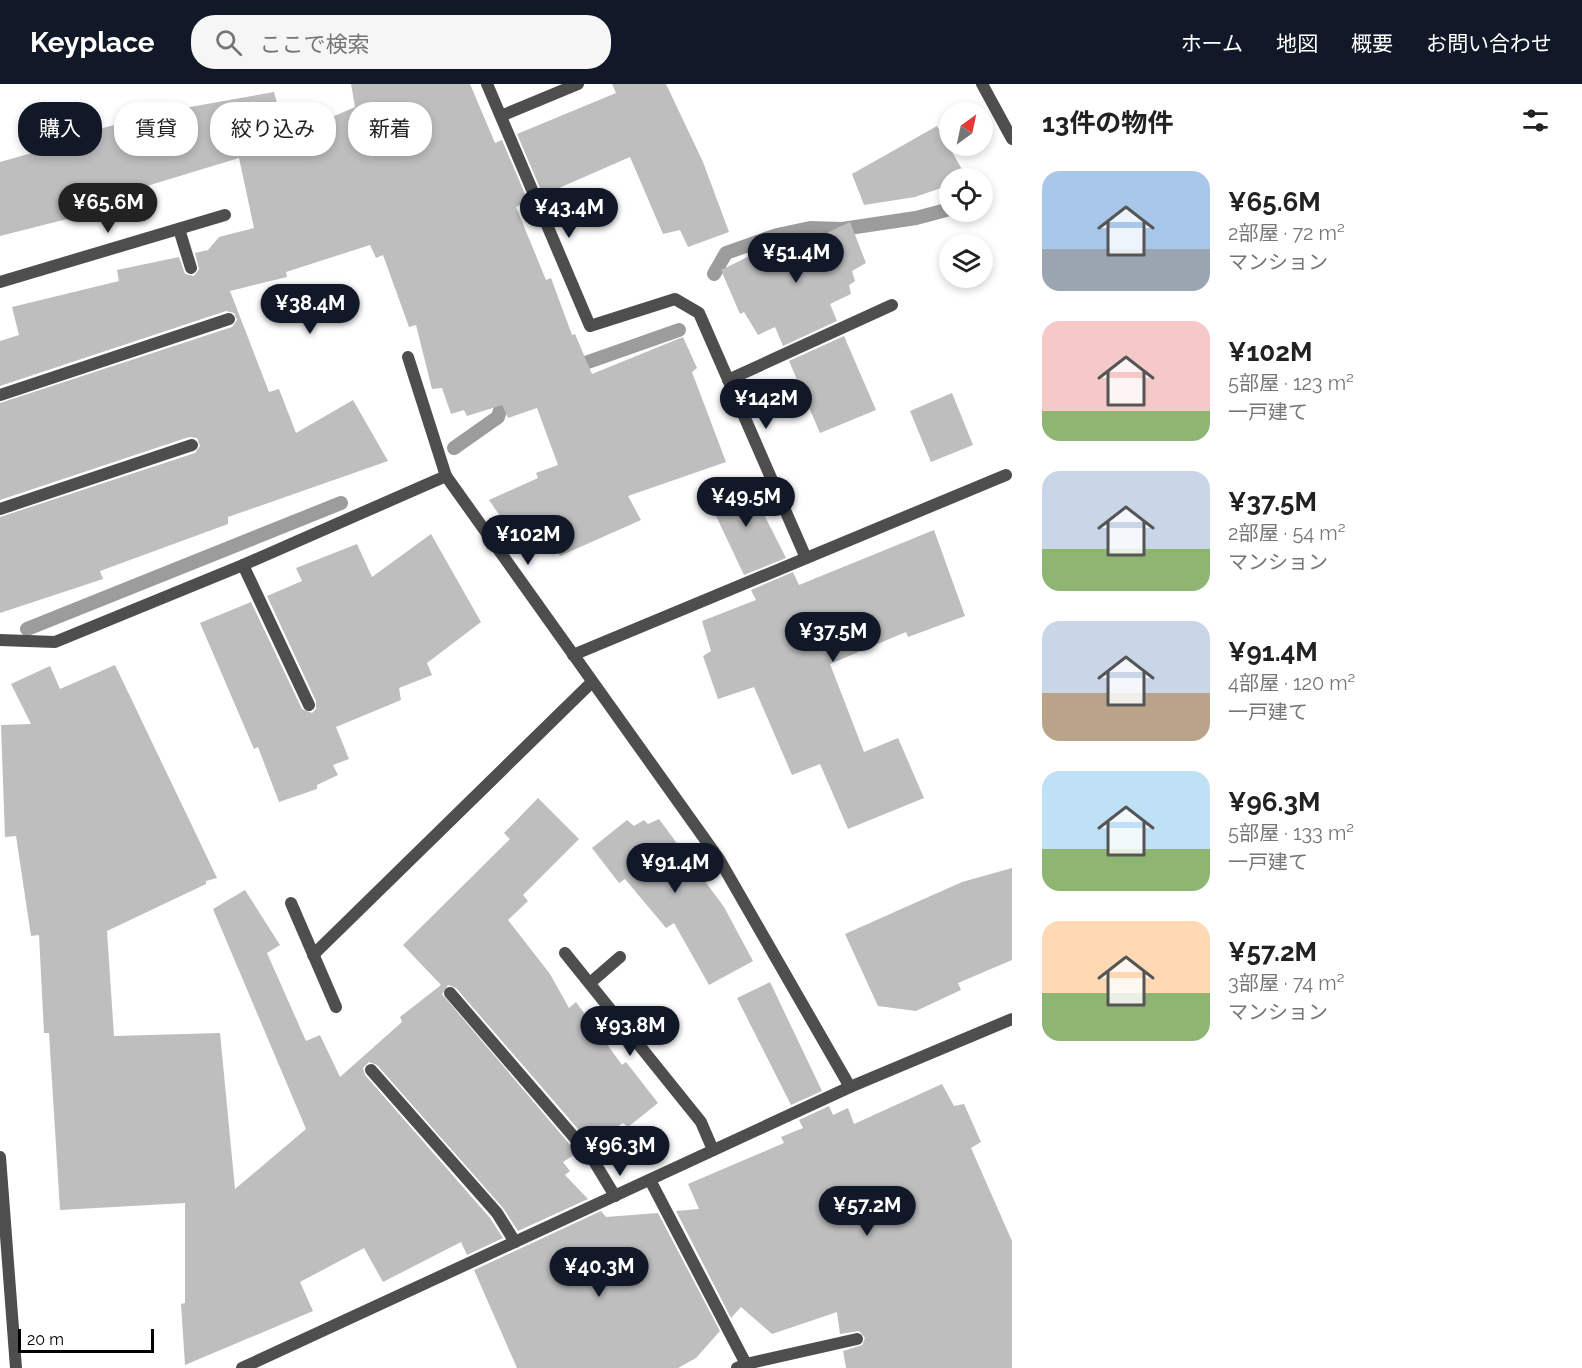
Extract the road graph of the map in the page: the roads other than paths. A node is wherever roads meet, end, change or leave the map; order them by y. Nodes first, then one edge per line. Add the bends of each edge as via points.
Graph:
1 (487, 84) edge
2 (578, 84) edge
3 (983, 84) edge
4 (501, 116) junction
5 (1012, 139) edge
6 (225, 215) dead end
7 (179, 229) junction
8 (191, 268) dead end
9 (0, 282) edge
10 (892, 305) dead end
11 (229, 319) dead end
12 (408, 357) dead end
13 (728, 380) junction
14 (0, 395) edge
15 (192, 445) dead end
16 (1006, 475) dead end
17 (446, 476) junction
18 (0, 509) edge
19 (806, 558) junction
20 (243, 565) junction
21 (0, 640) edge
22 (573, 655) junction
23 (592, 682) junction
24 (309, 705) dead end
25 (291, 903) dead end
26 (565, 953) dead end
27 (313, 955) junction
28 (620, 957) dead end
29 (590, 983) junction
30 (450, 993) dead end
31 (336, 1007) dead end
32 (1012, 1019) edge
33 (372, 1070) dead end
34 (850, 1087) junction
35 (713, 1150) junction
36 (0, 1157) edge
37 (650, 1180) junction
38 (615, 1196) junction
39 (515, 1242) junction
40 (857, 1339) dead end
41 (741, 1366) edge
42 (16, 1368) edge
43 (242, 1368) edge

1 - 4 street
2 - 4 street
3 - 5 street
4 - 13 street via 590,326 675,299 699,314
6 - 7 street
7 - 8 street
7 - 9 street
10 - 13 street
11 - 14 street
12 - 17 street
13 - 19 street
15 - 18 street
16 - 19 street
17 - 20 street
17 - 22 street
19 - 22 street
20 - 21 street via 55,642
20 - 24 street
22 - 23 street
23 - 27 street
23 - 34 street via 719,859
25 - 27 street
26 - 29 street
27 - 31 street
28 - 29 street
29 - 35 street via 701,1122
30 - 38 street via 592,1158
32 - 34 street
33 - 39 street via 497,1213
34 - 35 street
35 - 37 street
36 - 42 street
37 - 38 street
37 - 41 street
38 - 39 street
39 - 43 street
40 - 41 street

